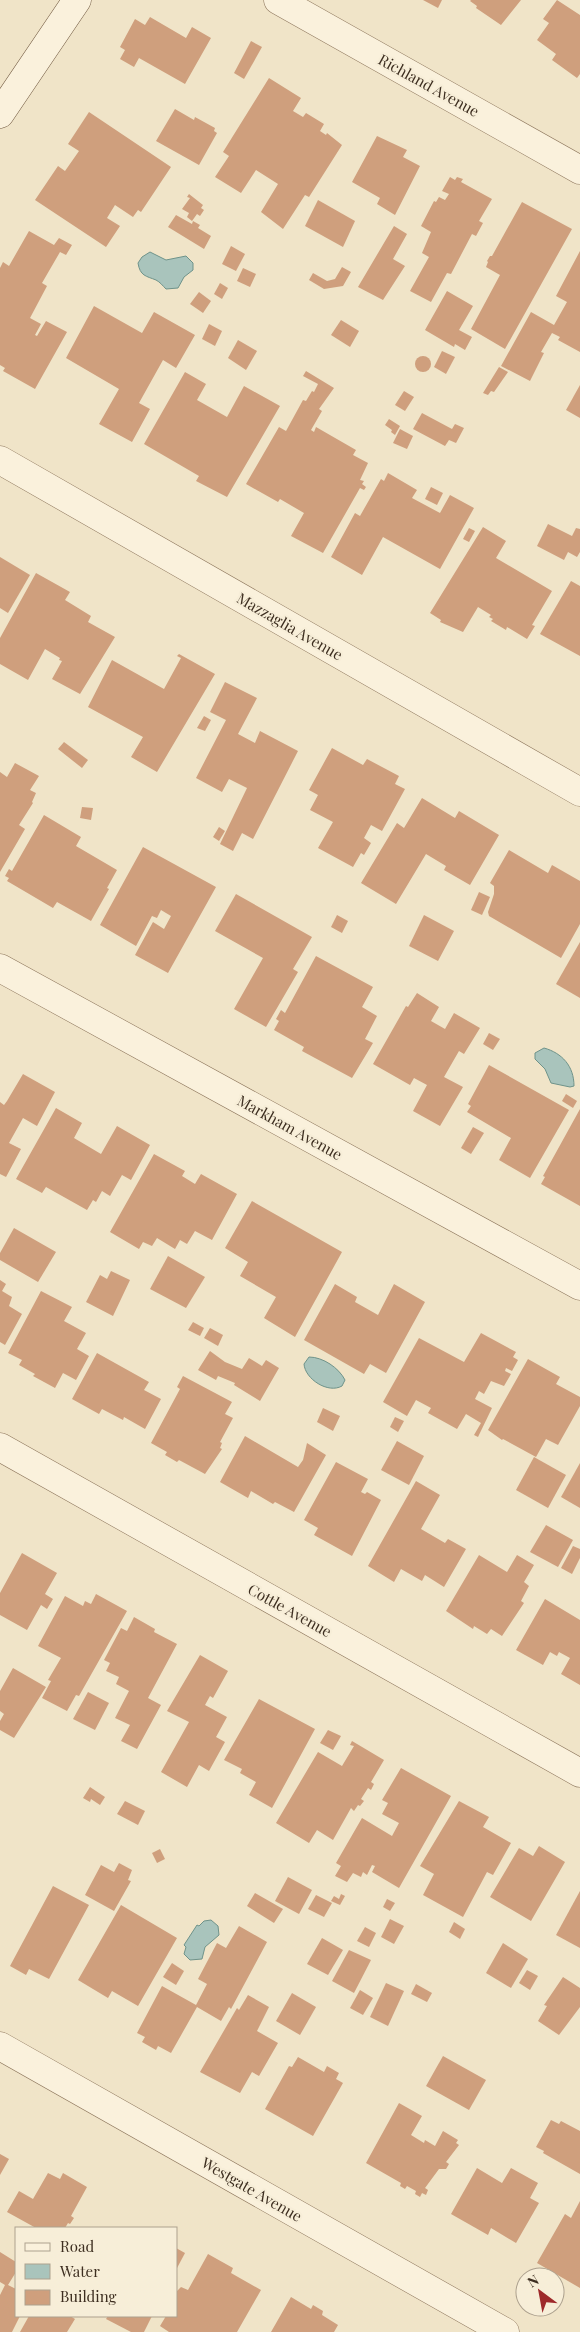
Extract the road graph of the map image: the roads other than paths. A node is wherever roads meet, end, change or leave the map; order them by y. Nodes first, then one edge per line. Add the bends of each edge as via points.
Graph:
1 (77, 0) edge
2 (278, 0) edge
3 (0, 114) edge
4 (580, 170) edge
5 (0, 460) edge
6 (580, 792) edge
7 (0, 968) edge
8 (580, 1286) edge
9 (0, 1447) edge
10 (580, 1773) edge
11 (0, 2046) edge
12 (505, 2332) edge

1 - 3 street
2 - 4 street, Richland Avenue
5 - 6 street, Mazzaglia Avenue
7 - 8 street, Markham Avenue
9 - 10 street, Cottle Avenue
11 - 12 street, Westgate Avenue

